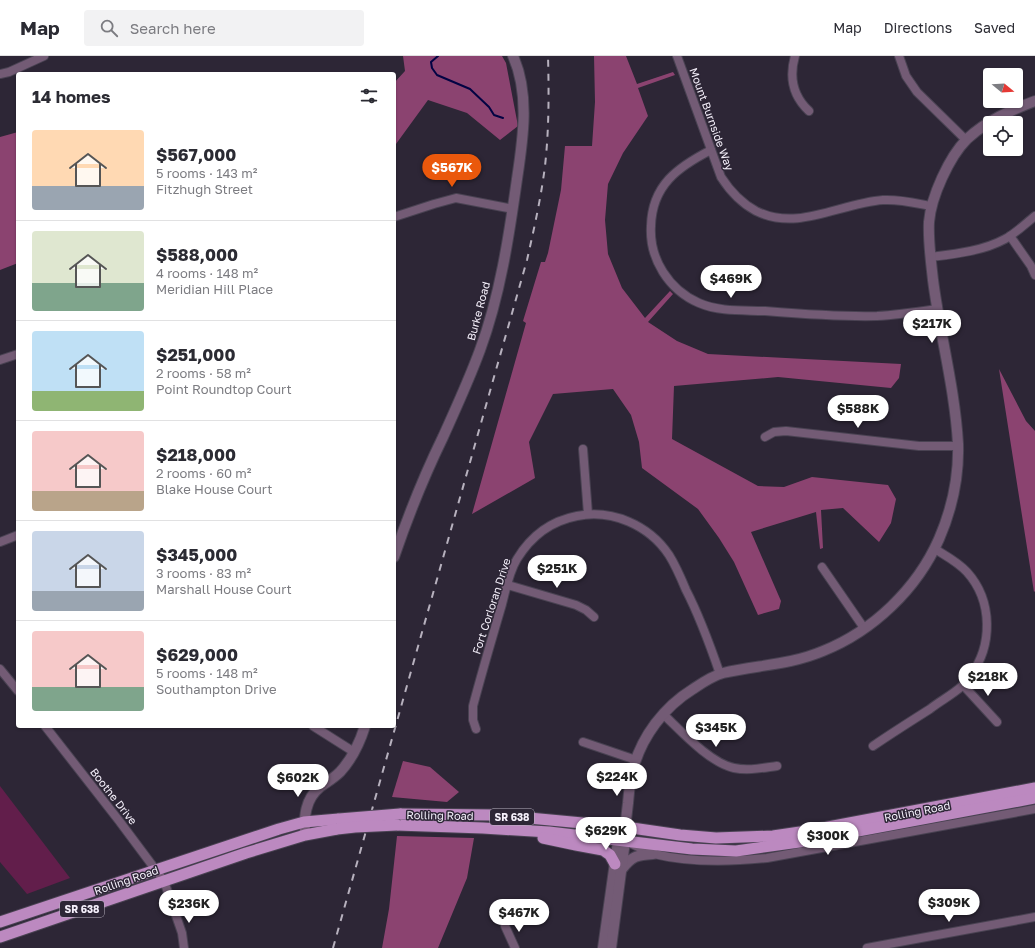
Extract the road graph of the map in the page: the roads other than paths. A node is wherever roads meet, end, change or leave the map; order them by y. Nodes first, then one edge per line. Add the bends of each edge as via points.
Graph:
1 (44, 56) edge
2 (513, 56) edge
3 (677, 56) edge
4 (794, 56) edge
5 (899, 56) edge
6 (0, 74) edge
7 (1035, 101) edge
8 (809, 111) dead end
9 (966, 140) junction
10 (711, 150) junction
11 (931, 206) junction
12 (513, 210) junction
13 (1035, 216) edge
14 (396, 217) edge
15 (1010, 236) junction
16 (931, 257) junction
17 (1035, 275) edge
18 (937, 309) junction
19 (16, 355) edge
20 (0, 360) edge
21 (765, 437) dead end
22 (958, 446) junction
23 (583, 449) dead end
24 (588, 514) junction
25 (16, 536) edge
26 (0, 542) edge
27 (935, 549) junction
28 (396, 552) edge
29 (822, 567) dead end
30 (508, 585) junction
31 (594, 617) dead end
32 (864, 628) junction
33 (0, 668) edge
34 (720, 674) junction
35 (963, 685) junction
36 (16, 688) edge
37 (663, 714) junction
38 (997, 722) dead end
39 (47, 728) edge
40 (316, 728) edge
41 (364, 728) edge
42 (476, 729) dead end
43 (583, 742) dead end
44 (873, 746) dead end
45 (354, 752) junction
46 (636, 760) junction
47 (777, 766) dead end
48 (1035, 788) edge
49 (1035, 798) edge
50 (1035, 809) edge
51 (398, 820) junction
52 (304, 822) junction
53 (338, 824) junction
54 (624, 827) junction
55 (506, 829) junction
56 (305, 835) junction
57 (622, 841) junction
58 (653, 854) junction
59 (618, 866) junction
60 (156, 870) junction
61 (164, 881) junction
62 (1035, 917) edge
63 (0, 922) edge
64 (505, 926) dead end
65 (0, 937) edge
66 (184, 948) edge
67 (515, 948) edge
68 (603, 948) edge
69 (611, 948) edge
70 (867, 948) edge

1 - 6 street
2 - 12 street, Burke Road via 519,75 523,108 522,148
3 - 10 street, Mount Burnside Way
4 - 8 street via 794,90 801,104
5 - 9 street via 906,76 917,92
7 - 9 street via 994,119
9 - 11 street via 944,174
10 - 11 street, Mount Burnside Way via 721,177 733,193 751,208 767,216 803,218 883,200 904,200
10 - 18 street via 686,163 670,176 659,194 652,215 651,238 656,259 667,278 684,295 718,308 819,315 878,316
11 - 16 street via 928,240
12 - 14 street via 456,198
12 - 28 street, Burke Road via 499,279 480,349 419,489
13 - 15 street
15 - 16 street via 986,247
15 - 17 street
16 - 18 street
18 - 22 street
19 - 20 street
21 - 22 street via 774,432 786,431 919,446
22 - 27 street via 950,508
23 - 24 street
24 - 30 street, Fort Corloran Drive via 558,522 535,537 517,560
24 - 34 street, Fort Corloran Drive via 608,515 629,522 649,533 663,547 695,608
25 - 26 street
27 - 32 street via 903,595
27 - 35 street via 968,573 979,589 986,609 988,629 984,649 975,670
29 - 32 street
30 - 31 street via 576,605
30 - 42 street, Fort Corloran Drive via 473,706
32 - 34 street via 839,644 806,657 782,664
33 - 36 street
34 - 37 street via 687,692
35 - 38 street
35 - 44 street
37 - 46 street via 644,740
37 - 47 street via 721,764 744,769
39 - 60 street, Boothe Drive
40 - 45 street
41 - 45 street
43 - 46 street
45 - 52 street via 340,772 312,795
46 - 54 street via 630,781
48 - 54 main road, Rolling Road / SR 638 via 773,836 698,837
49 - 57 main road, Rolling Road / SR 638 via 753,849 703,850
50 - 58 street, Rolling Road via 767,858 710,861
51 - 53 main road, Rolling Road / SR 638, bridge via 355,827
51 - 54 main road, Rolling Road / SR 638 via 494,815
51 - 55 main road, Rolling Road / SR 638
52 - 53 main road, Rolling Road / SR 638
52 - 56 street
52 - 60 main road, Rolling Road / SR 638
53 - 56 main road, Rolling Road / SR 638
54 - 57 street
55 - 57 main road, Rolling Road / SR 638
55 - 59 main road via 603,850
56 - 61 main road, Rolling Road / SR 638
57 - 58 street, Rolling Road
57 - 59 street
58 - 59 street via 634,857
59 - 68 street
59 - 69 street
60 - 61 street, Boothe Drive
60 - 63 main road, Rolling Road / SR 638
61 - 65 main road, Rolling Road / SR 638
61 - 66 street, Boothe Drive via 182,933
62 - 70 street
64 - 67 street

